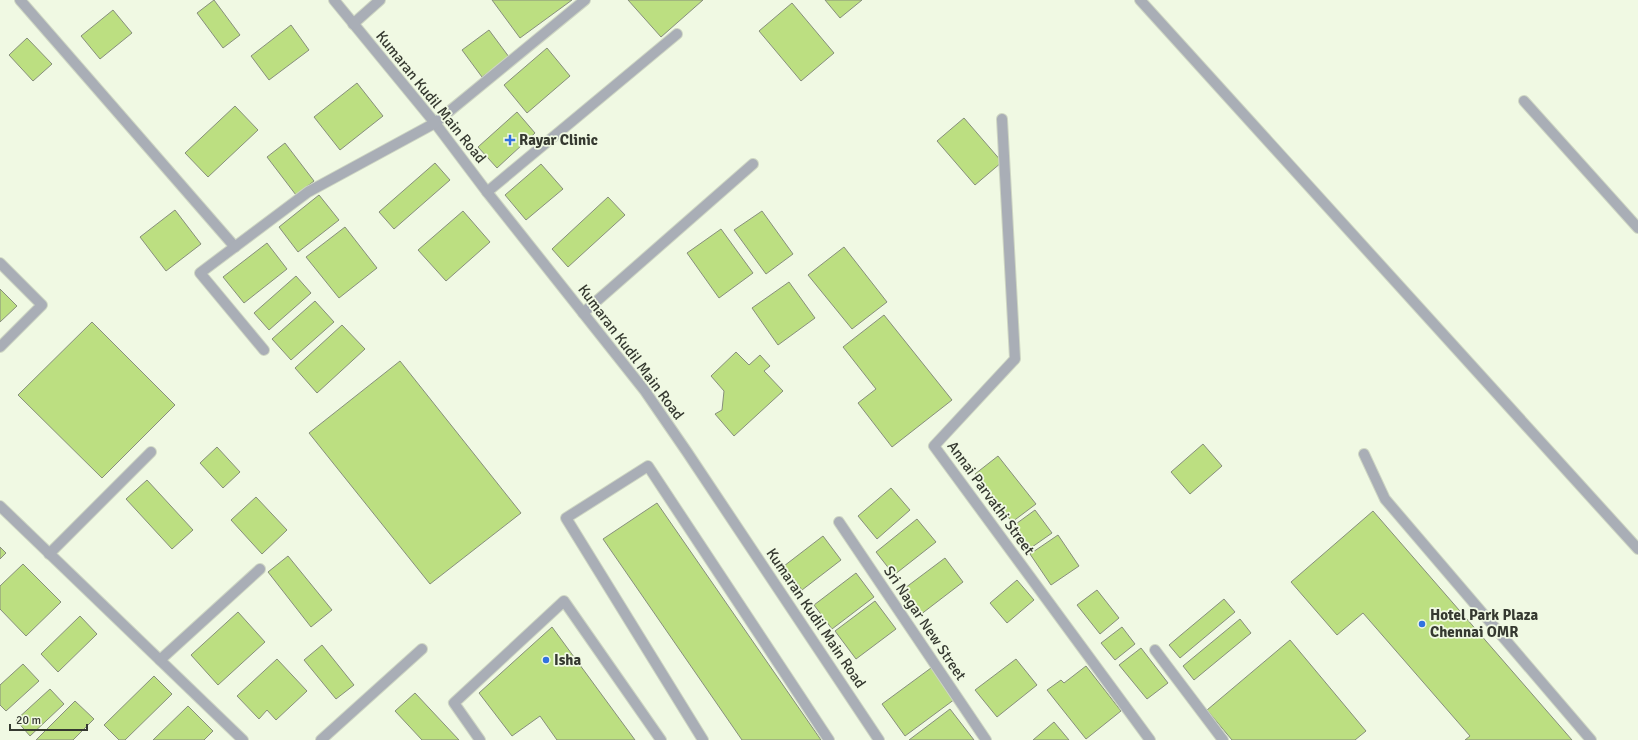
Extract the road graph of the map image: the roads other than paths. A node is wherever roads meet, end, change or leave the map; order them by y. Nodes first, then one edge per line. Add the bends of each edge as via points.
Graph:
1 (20, 0) edge
2 (334, 0) edge
3 (380, 0) edge
4 (585, 0) edge
5 (1140, 0) edge
6 (353, 24) junction
7 (677, 34) dead end
8 (1524, 101) dead end
9 (1002, 119) dead end
10 (435, 123) junction
11 (753, 164) dead end
12 (487, 192) junction
13 (1638, 228) edge
14 (234, 247) junction
15 (0, 263) edge
16 (583, 313) junction
17 (0, 347) edge
18 (264, 350) dead end
19 (151, 452) dead end
20 (1364, 454) dead end
21 (0, 506) edge
22 (839, 522) dead end
23 (1638, 549) edge
24 (49, 554) junction
25 (260, 569) dead end
26 (422, 649) dead end
27 (1155, 650) dead end
28 (160, 660) junction
29 (243, 740) edge
30 (321, 740) edge
31 (480, 740) edge
32 (661, 740) edge
33 (703, 740) edge
34 (829, 740) edge
35 (879, 740) edge
36 (986, 740) edge
37 (1150, 740) edge
38 (1223, 740) edge
39 (1591, 740) edge

1 - 14 street
2 - 6 street, Kumaran Kudil Main Road
3 - 6 street
4 - 10 street
5 - 23 street
6 - 10 street, Kumaran Kudil Main Road
7 - 12 street
8 - 13 street
9 - 37 street, Annai Parvathi Street via 1015,359 934,446
10 - 12 street, Kumaran Kudil Main Road
10 - 14 street via 308,192
11 - 16 street
12 - 16 street, Kumaran Kudil Main Road
14 - 18 street via 200,273
15 - 17 street via 42,304
16 - 35 street, Kumaran Kudil Main Road via 645,391 692,458
19 - 24 street
20 - 39 street via 1386,499
21 - 24 street
22 - 36 street, Sri Nagar New Street
24 - 28 street
25 - 28 street
26 - 30 street
27 - 38 street
28 - 29 street
31 - 32 street via 454,703 564,601
33 - 34 street via 566,518 648,466

